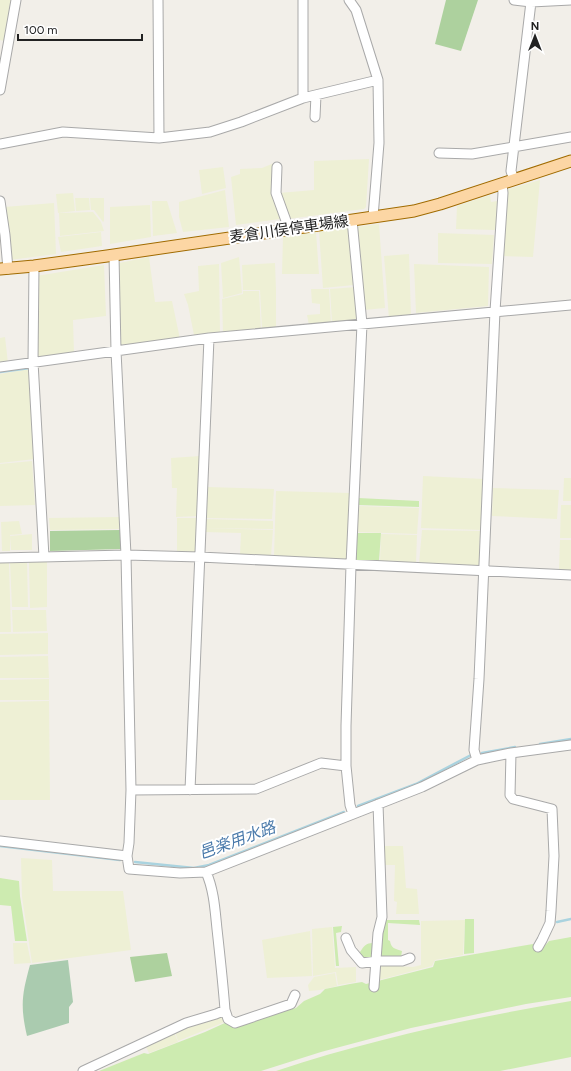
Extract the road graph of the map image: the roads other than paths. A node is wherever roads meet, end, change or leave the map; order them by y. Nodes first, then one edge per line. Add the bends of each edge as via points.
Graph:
1 (16, 0) edge
2 (158, 0) edge
3 (303, 0) edge
4 (349, 0) edge
5 (514, 0) edge
6 (547, 0) edge
7 (571, 0) edge
8 (531, 2) junction
9 (378, 80) junction
10 (0, 90) edge
11 (316, 95) junction
12 (303, 98) junction
13 (315, 117) dead end
14 (571, 137) edge
15 (160, 138) junction
16 (0, 144) edge
17 (515, 147) junction
18 (439, 153) dead end
19 (571, 161) edge
20 (277, 167) dead end
21 (514, 180) junction
22 (502, 184) junction
23 (0, 201) edge
24 (373, 217) junction
25 (352, 220) junction
26 (289, 229) junction
27 (114, 255) junction
28 (34, 266) junction
29 (4, 269) edge
30 (571, 305) edge
31 (495, 311) junction
32 (362, 324) junction
33 (209, 338) junction
34 (116, 351) junction
35 (33, 362) junction
36 (0, 367) edge
37 (126, 555) junction
38 (44, 557) junction
39 (200, 557) junction
40 (0, 558) edge
41 (351, 565) junction
42 (483, 571) junction
43 (571, 575) edge
44 (571, 745) edge
45 (511, 753) junction
46 (477, 760) junction
47 (346, 766) junction
48 (131, 790) junction
49 (190, 790) junction
50 (378, 804) junction
51 (353, 814) junction
52 (0, 841) edge
53 (127, 856) junction
54 (206, 872) junction
55 (346, 938) dead end
56 (538, 947) dead end
57 (410, 958) dead end
58 (377, 961) junction
59 (374, 987) dead end
60 (295, 995) dead end
61 (225, 1010) junction
62 (83, 1071) edge

1 - 10 street
2 - 15 street
3 - 12 street
4 - 9 street via 356,10
5 - 8 street
6 - 7 street
6 - 8 street
8 - 17 street
9 - 11 street
9 - 24 street via 379,143
11 - 12 street
11 - 13 street
12 - 15 street via 210,132
14 - 17 street
15 - 16 street via 63,132
17 - 18 street via 472,154
17 - 21 street via 511,171
19 - 21 main road, 麦倉川俣停車場線
20 - 26 street via 276,193
21 - 22 main road, 麦倉川俣停車場線
22 - 24 main road, 麦倉川俣停車場線 via 414,211
22 - 31 street
23 - 29 street via 5,235
24 - 25 main road, 麦倉川俣停車場線
25 - 26 main road, 麦倉川俣停車場線
25 - 32 street
26 - 27 main road, 麦倉川俣停車場線
27 - 28 main road, 麦倉川俣停車場線
27 - 34 street
28 - 29 main road, 麦倉川俣停車場線
28 - 35 street
30 - 31 street
31 - 32 street
31 - 42 street
32 - 33 street
32 - 41 street
33 - 34 street
33 - 39 street
34 - 35 street
34 - 37 street
35 - 36 street
35 - 38 street
37 - 38 street
37 - 39 street
37 - 48 street
38 - 40 street
39 - 41 street
39 - 49 street
41 - 42 street
41 - 47 street
42 - 43 street
42 - 46 street via 474,750
44 - 45 street
45 - 46 street
45 - 56 street via 510,795 513,799 552,809 554,856 550,923
46 - 50 street via 422,787
47 - 49 street via 321,763 256,789
47 - 51 street
48 - 49 street
48 - 53 street
50 - 51 street
50 - 58 street via 382,917 378,933
51 - 54 street
52 - 53 street
53 - 54 street via 129,869 180,873
54 - 61 street via 213,893
55 - 58 street via 351,950 362,963
57 - 58 street via 402,961
58 - 59 street
60 - 61 street via 291,1004 235,1023 228,1020
61 - 62 street via 186,1023

